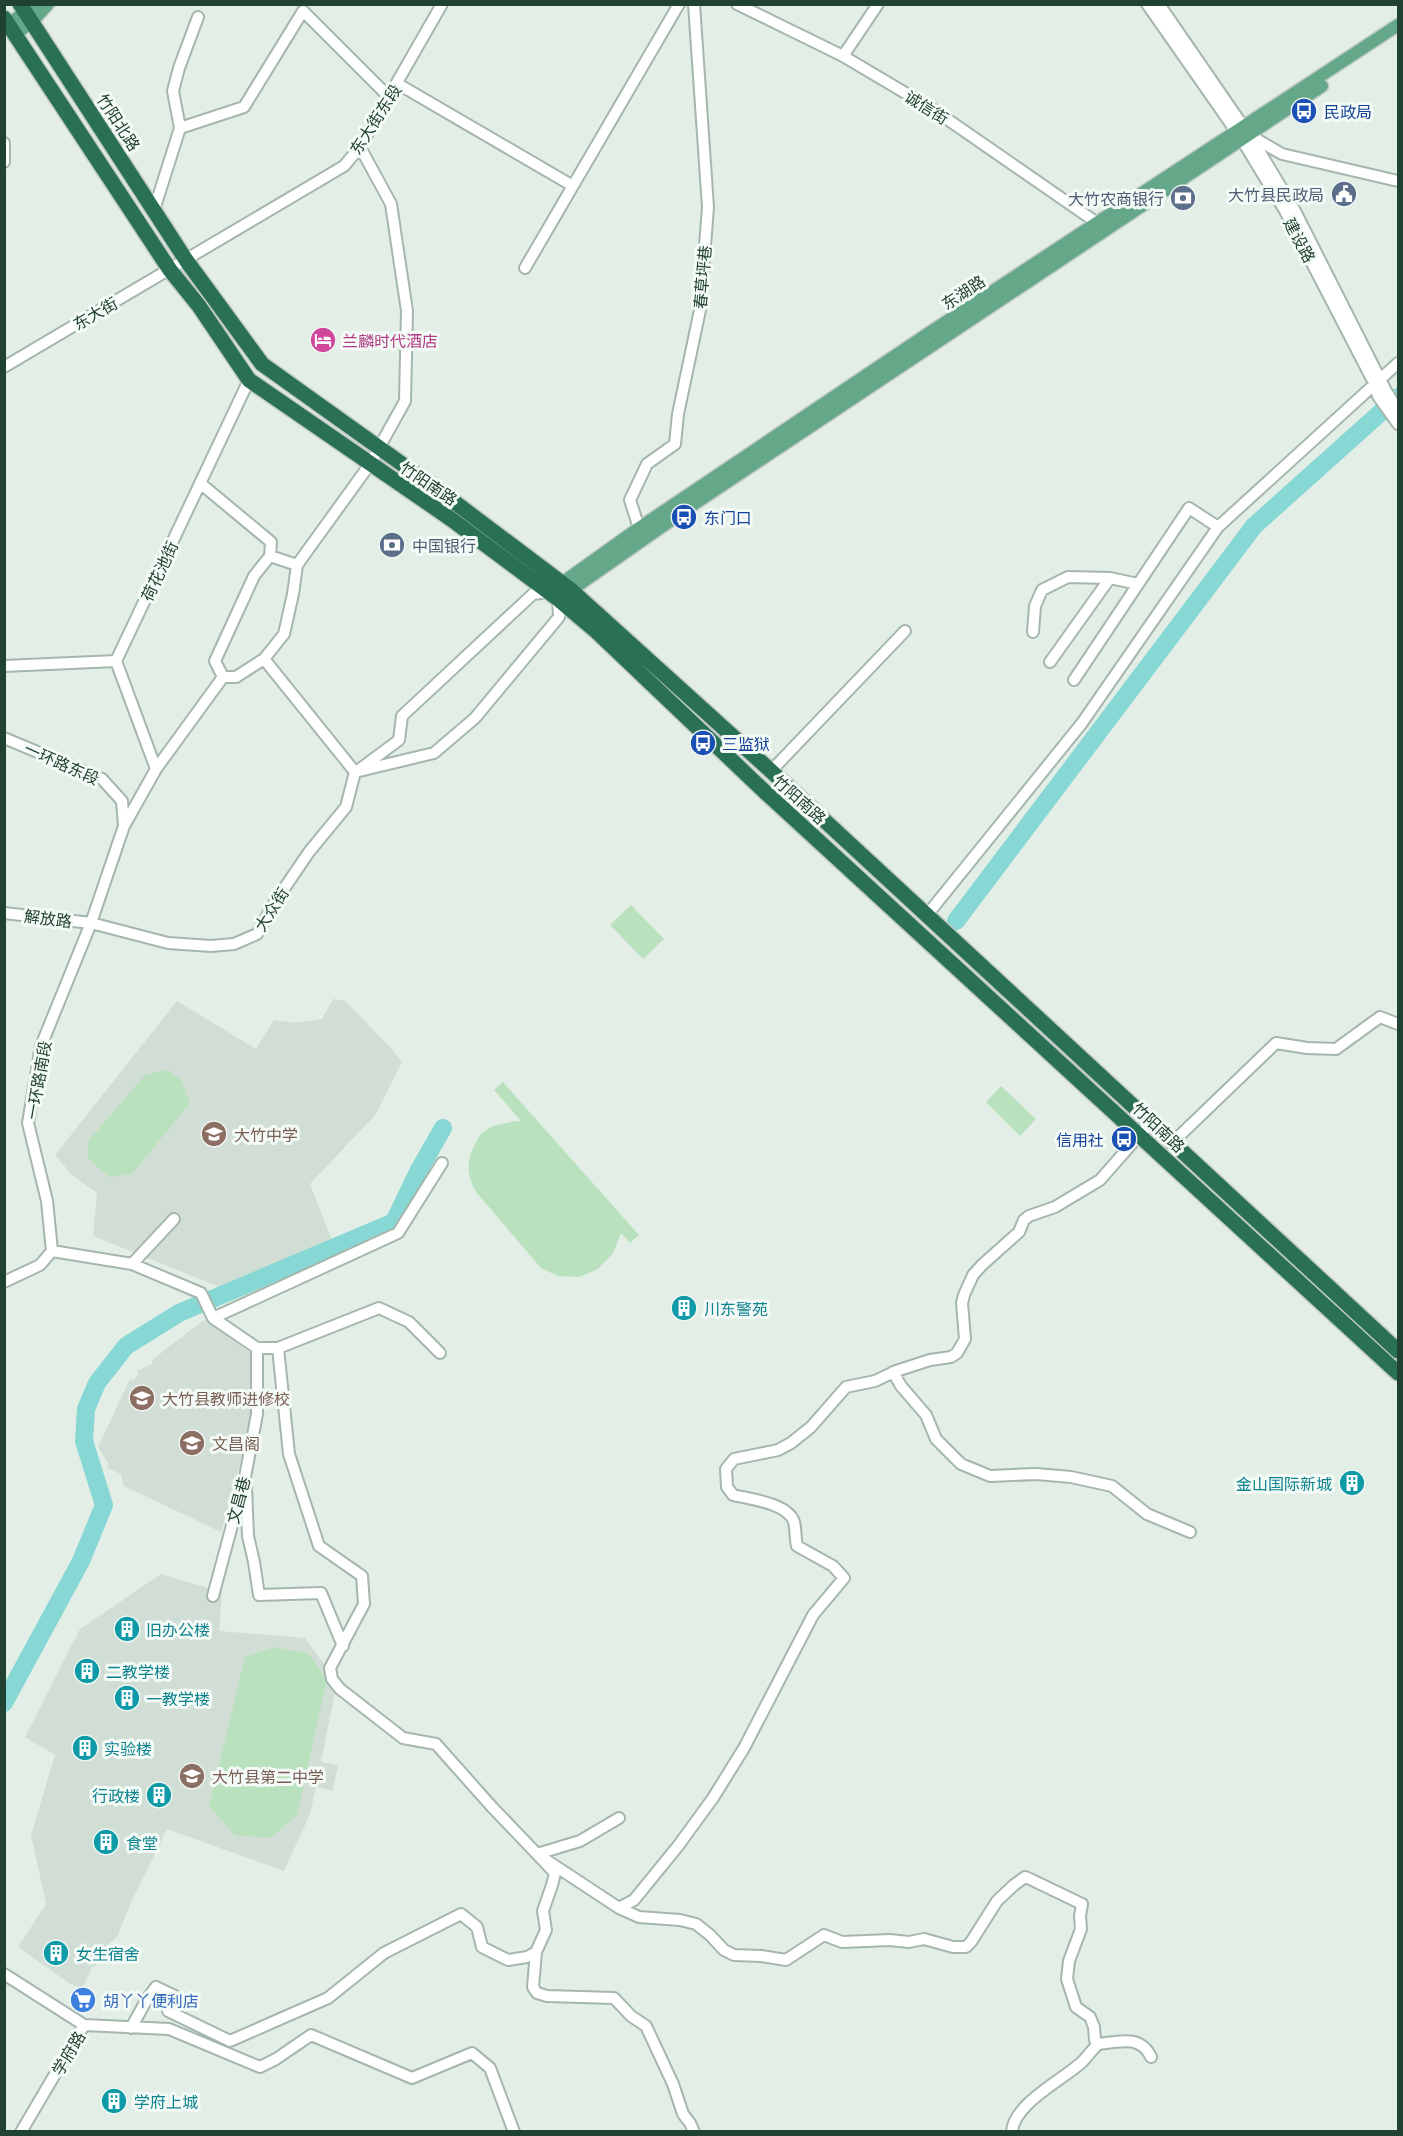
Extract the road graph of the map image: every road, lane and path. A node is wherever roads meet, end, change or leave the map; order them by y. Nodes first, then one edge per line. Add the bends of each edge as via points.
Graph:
1 (48, 4) edge
2 (442, 4) edge
3 (679, 4) edge
4 (694, 4) edge
5 (738, 4) edge
6 (878, 4) edge
7 (1147, 4) edge
8 (1159, 4) edge
9 (28, 11) edge
10 (198, 17) dead end
11 (1398, 25) edge
12 (10, 26) edge
13 (1398, 35) edge
14 (843, 56) junction
15 (398, 84) junction
16 (389, 97) junction
17 (180, 128) junction
18 (1242, 134) junction
19 (4, 143) edge
20 (360, 147) junction
21 (4, 162) edge
22 (1398, 181) edge
23 (573, 186) junction
24 (154, 210) junction
25 (1102, 226) junction
26 (186, 260) junction
27 (525, 268) dead end
28 (170, 270) junction
29 (1398, 363) edge
30 (4, 367) edge
31 (249, 380) junction
32 (1378, 381) junction
33 (1382, 393) junction
34 (1398, 410) edge
35 (1398, 424) edge
36 (380, 448) junction
37 (370, 464) junction
38 (200, 483) junction
39 (1218, 527) junction
40 (639, 528) junction
41 (270, 556) junction
42 (297, 565) junction
43 (1110, 578) junction
44 (1138, 584) junction
45 (560, 591) junction
46 (905, 631) dead end
47 (1033, 632) dead end
48 (264, 659) junction
49 (116, 661) junction
50 (1050, 662) dead end
51 (4, 666) edge
52 (224, 677) junction
53 (1074, 680) dead end
54 (4, 738) edge
55 (156, 769) junction
56 (771, 771) junction
57 (355, 772) junction
58 (124, 826) junction
59 (4, 913) edge
60 (927, 915) junction
61 (91, 923) junction
62 (1398, 1024) edge
63 (1151, 1122) junction
64 (1140, 1135) junction
65 (1173, 1142) junction
66 (442, 1163) dead end
67 (174, 1219) dead end
68 (52, 1251) junction
69 (132, 1264) junction
70 (4, 1282) edge
71 (213, 1318) junction
72 (257, 1348) junction
73 (278, 1348) junction
74 (1398, 1351) edge
75 (440, 1353) dead end
76 (893, 1372) junction
77 (1398, 1373) edge
78 (245, 1476) junction
79 (1190, 1532) dead end
80 (213, 1596) dead end
81 (343, 1646) junction
82 (620, 1818) dead end
83 (537, 1854) junction
84 (619, 1908) junction
85 (536, 1952) junction
86 (4, 1974) edge
87 (84, 2025) junction
88 (131, 2028) junction
89 (1098, 2044) junction
90 (1151, 2056) dead end
91 (21, 2132) edge
92 (514, 2132) edge
93 (694, 2132) edge
94 (1012, 2132) edge

1 - 9 main road
2 - 15 street, 东大街东段
3 - 23 street
4 - 40 street, 春草坪巷 via 708,207 700,310 675,444 647,464 630,500
5 - 14 street, 诚信街
6 - 14 street
7 - 18 street, 建设路
8 - 18 street, 建设路
9 - 12 main road
9 - 24 highway, 竹阳北路
10 - 17 street via 173,91
11 - 18 main road, 东湖路
12 - 28 highway
13 - 18 main road, 东湖路
14 - 25 street, 诚信街 via 934,110
15 - 16 street, 东大街东段
15 - 23 street
16 - 17 street via 303,11 244,107
16 - 20 street, 东大街东段
17 - 24 street
18 - 22 street via 1282,153
18 - 25 main road, 东湖路
18 - 32 street, 建设路
19 - 21 street
20 - 26 street, 东大街东段 via 344,166
20 - 36 street via 391,204 407,311 405,401
23 - 27 street
24 - 26 highway, 竹阳北路
25 - 40 main road, 东湖路
25 - 45 main road, 东湖路
26 - 28 street, 东大街
26 - 36 highway, 竹阳南路 via 262,364
28 - 30 street, 东大街
28 - 31 highway, 竹阳南路
29 - 32 street
31 - 37 highway, 竹阳南路
31 - 38 street, 荷花池街
32 - 33 street, 建设路
32 - 39 street
33 - 34 street, 建设路
33 - 35 street, 建设路
36 - 37 street
36 - 45 highway, 竹阳南路
37 - 42 street
37 - 45 highway, 竹阳南路
38 - 41 street via 271,542
38 - 49 street, 荷花池街
39 - 44 street via 1189,508
39 - 60 street via 1082,723
40 - 45 main road, 东湖路
41 - 42 street
41 - 52 street via 254,576 215,661
42 - 48 street via 284,634
43 - 44 street
43 - 47 street via 1068,577 1042,590 1035,606
43 - 50 street
44 - 53 street
45 - 56 highway, 竹阳南路
45 - 57 street via 533,594 402,716 399,740
45 - 57 street via 559,617 476,718 434,753
45 - 64 highway, 竹阳南路 via 596,632 773,799
46 - 56 street
48 - 52 street via 236,677
48 - 57 street
49 - 51 street
49 - 55 street
52 - 55 street, 一环路南段
54 - 58 street, 一环路东段 via 102,779 122,801
55 - 58 street, 一环路南段
56 - 60 highway, 竹阳南路
57 - 61 street, 大众街 via 346,807 309,852 257,934 234,944 211,946 168,942
58 - 61 street, 一环路南段
59 - 61 street, 解放路
60 - 63 highway, 竹阳南路
61 - 68 street, 一环路南段 via 41,1046 28,1123 47,1201
62 - 65 street via 1380,1017 1336,1049 1276,1044
63 - 64 street
63 - 65 highway, 竹阳南路
64 - 76 street via 1100,1180 1024,1220 1019,1232 973,1275 962,1304 965,1339 957,1353
64 - 77 highway, 竹阳南路
65 - 74 highway, 竹阳南路
66 - 71 street via 398,1233
67 - 69 street
68 - 69 street
68 - 70 street via 40,1265
69 - 71 street via 201,1293
71 - 72 street
72 - 73 street
72 - 78 street, 文昌巷 via 257,1414
73 - 75 street via 379,1308 409,1322
73 - 81 street via 289,1454 319,1546 362,1576 364,1604
76 - 79 street via 926,1415 936,1439 961,1464 990,1476 1036,1473 1112,1486 1147,1514
76 - 84 street via 875,1381 846,1387 812,1427 791,1443 778,1450 734,1459 726,1469 727,1487 733,1495 767,1502 788,1513 794,1521 797,1546 834,1566 844,1578 813,1614 744,1748 713,1798 634,1900
78 - 80 street, 文昌巷
78 - 81 street via 248,1536 259,1595 321,1593
81 - 83 street via 330,1668 340,1689 403,1738 436,1744
82 - 83 street via 580,1841
83 - 84 street
83 - 85 street via 555,1873 543,1911 546,1930
84 - 89 street via 639,1917 688,1921 702,1928 728,1953 740,1957 790,1959 824,1935 842,1942 924,1939 961,1948 972,1942 1004,1894 1025,1877 1030,1878 1082,1904 1081,1929 1067,1979 1076,2007 1090,2017
85 - 88 street via 508,1960 499,1956 482,1947 477,1927 461,1914 384,1953 328,1998 230,2041 168,2011 175,1996 156,1988
85 - 93 street via 533,1987 537,1994 614,1998 646,2026
86 - 87 street, 学府路
87 - 88 street
87 - 91 street, 学府路
88 - 92 street via 169,2029 260,2067 311,2035 412,2078 472,2053 490,2068
89 - 90 street via 1130,2040 1143,2046
89 - 94 street via 1082,2062 1042,2090 1016,2117

